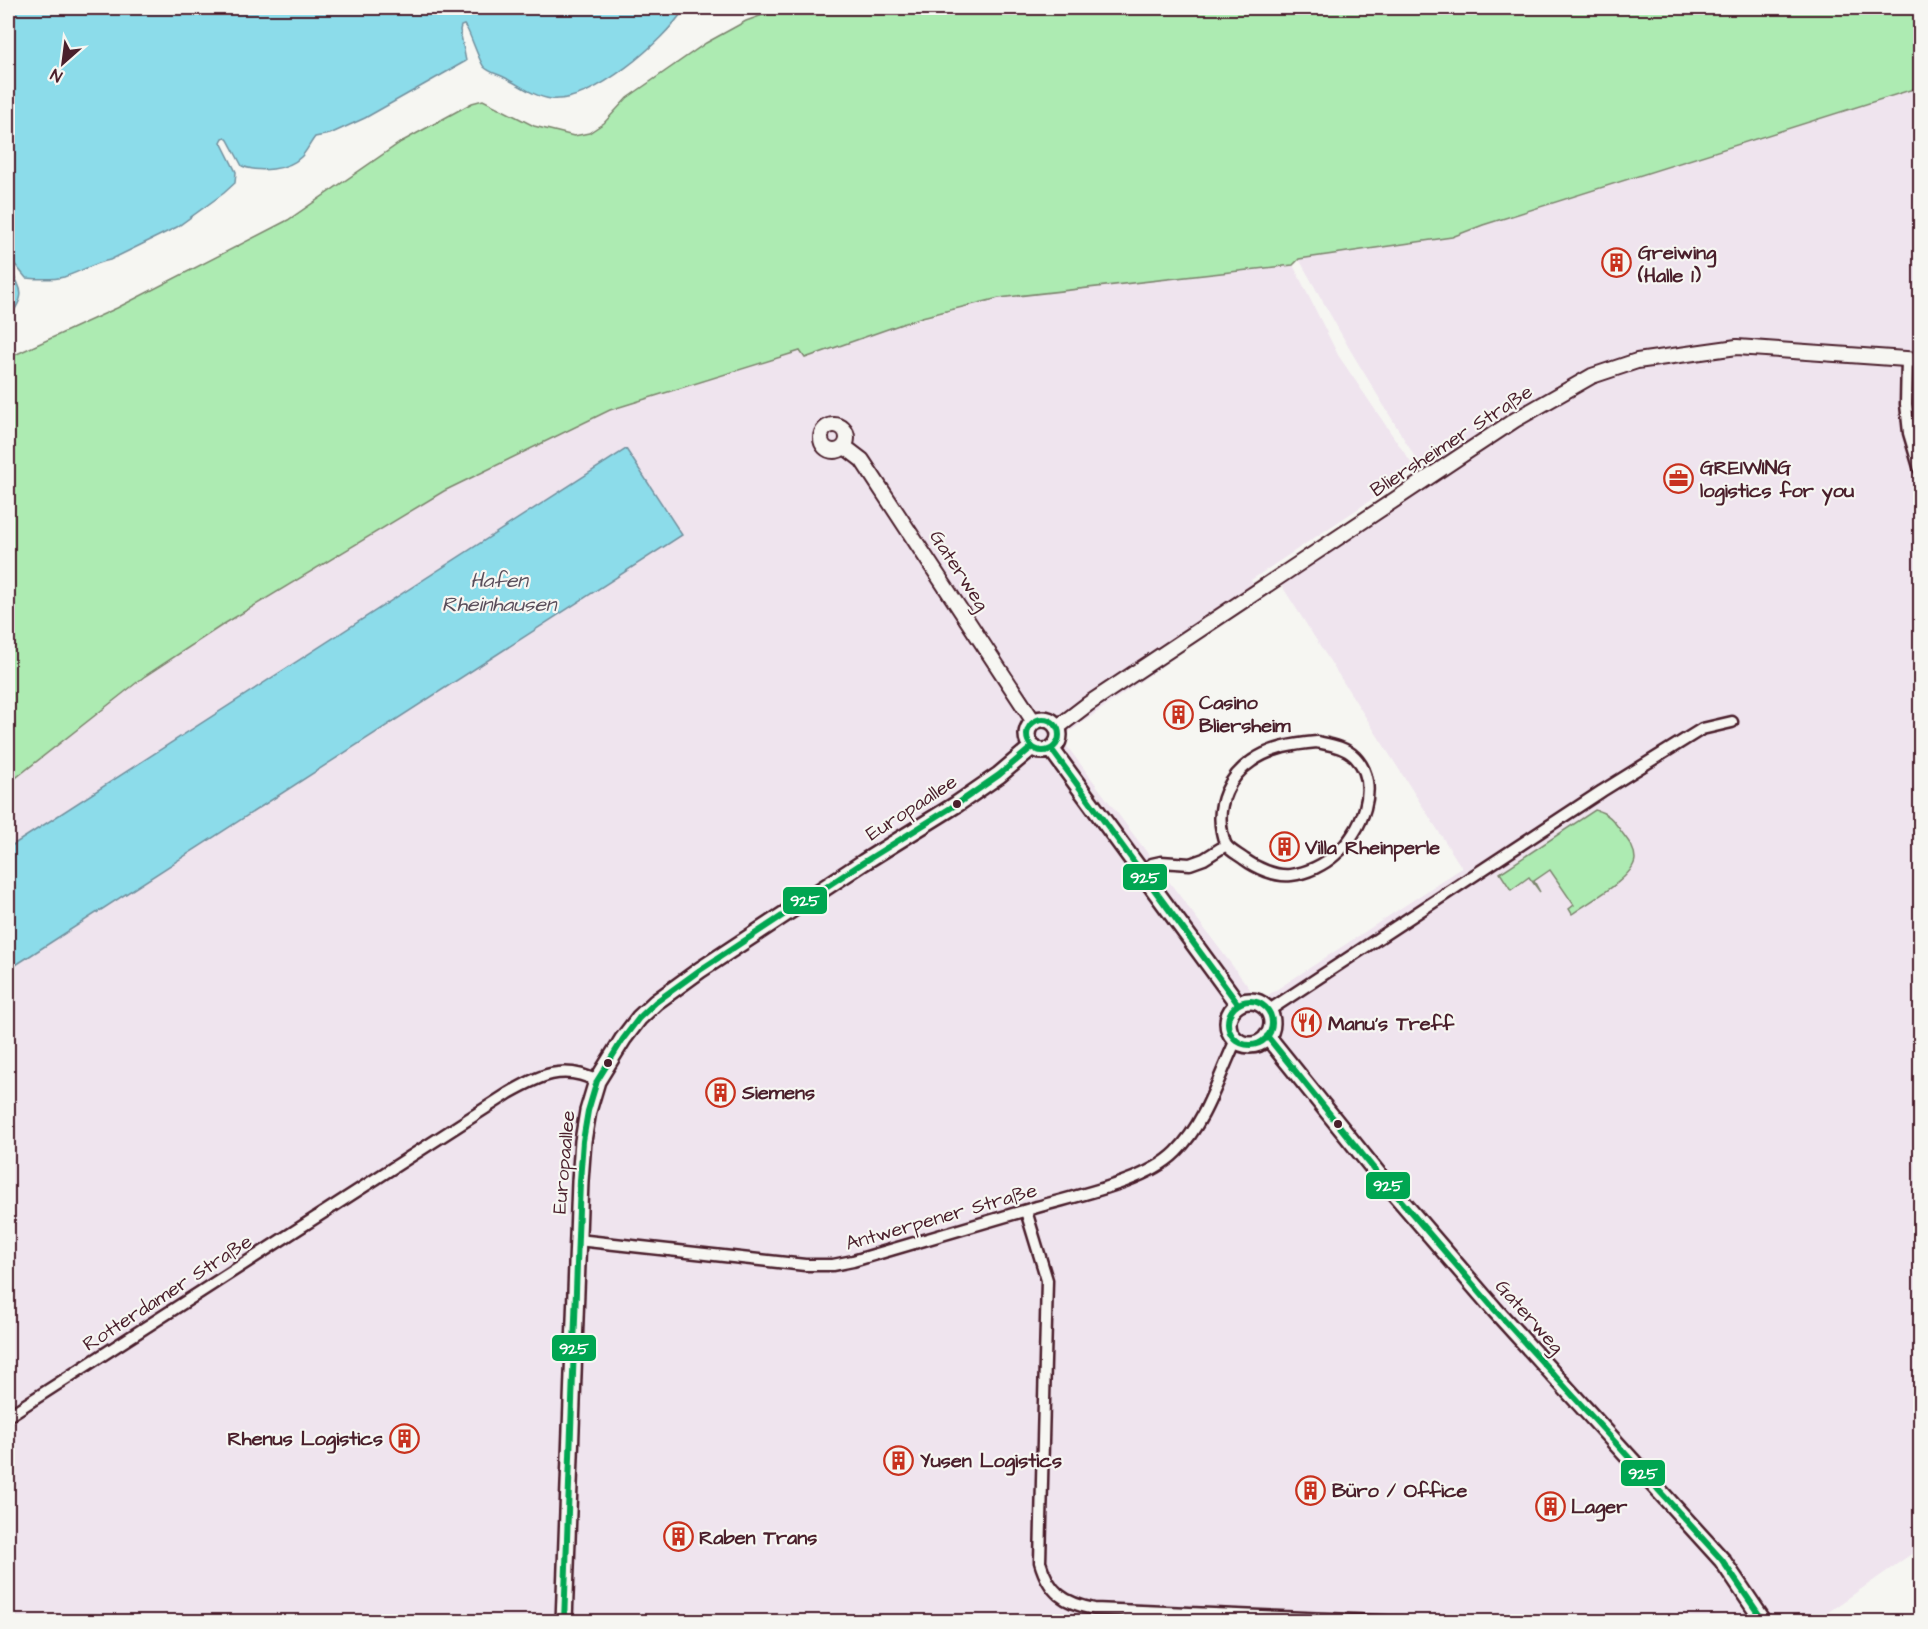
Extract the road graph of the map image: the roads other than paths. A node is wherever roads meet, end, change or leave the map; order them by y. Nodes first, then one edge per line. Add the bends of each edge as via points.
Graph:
1 (1914, 359) edge
2 (845, 447) dead end
3 (1920, 470) edge
4 (1034, 722) junction
5 (1732, 722) dead end
6 (1058, 727) junction
7 (1032, 747) junction
8 (1052, 750) junction
9 (1226, 845) junction
10 (1141, 871) junction
11 (1238, 1004) junction
12 (1268, 1011) junction
13 (1267, 1036) junction
14 (1236, 1040) junction
15 (597, 1081) junction
16 (1026, 1211) junction
17 (579, 1240) junction
18 (8, 1416) edge
19 (1764, 1621) edge
20 (564, 1622) edge
21 (1401, 1622) edge

1 - 3 street via 1906,404 1909,433
1 - 6 street, Bliersheimer Straße via 1737,347 1637,361 1592,376 1515,420
2 - 4 street, Gaterweg via 862,460
4 - 6 main road via 1045,719
4 - 7 main road via 1027,736
5 - 12 street via 1701,729
6 - 8 main road via 1059,740
7 - 8 main road via 1042,752
7 - 15 main road, Europaallee via 957,804 656,1002 623,1039
8 - 10 main road
9 - 9 street via 1220,820 1222,803 1238,772 1252,760 1273,750 1317,742 1338,746 1355,757 1365,772 1369,789 1353,834 1338,853 1311,870 1289,876 1269,872 1251,865
9 - 10 street via 1190,864 1161,862
10 - 11 main road
11 - 12 main road via 1255,1001
11 - 14 main road via 1227,1024
12 - 13 main road via 1271,1029
13 - 14 main road via 1253,1045
13 - 19 main road, Gaterweg via 1393,1192 1722,1560
14 - 16 street, Antwerpener Straße via 1204,1114 1190,1137 1164,1162 1150,1171
15 - 17 main road, Europaallee via 583,1141
15 - 18 street, Rotterdamer Straße via 572,1072 552,1073 524,1085
16 - 17 street, Antwerpener Straße via 832,1265
16 - 21 street via 1047,1280 1040,1562 1056,1594 1094,1609
17 - 20 main road, Europaallee

